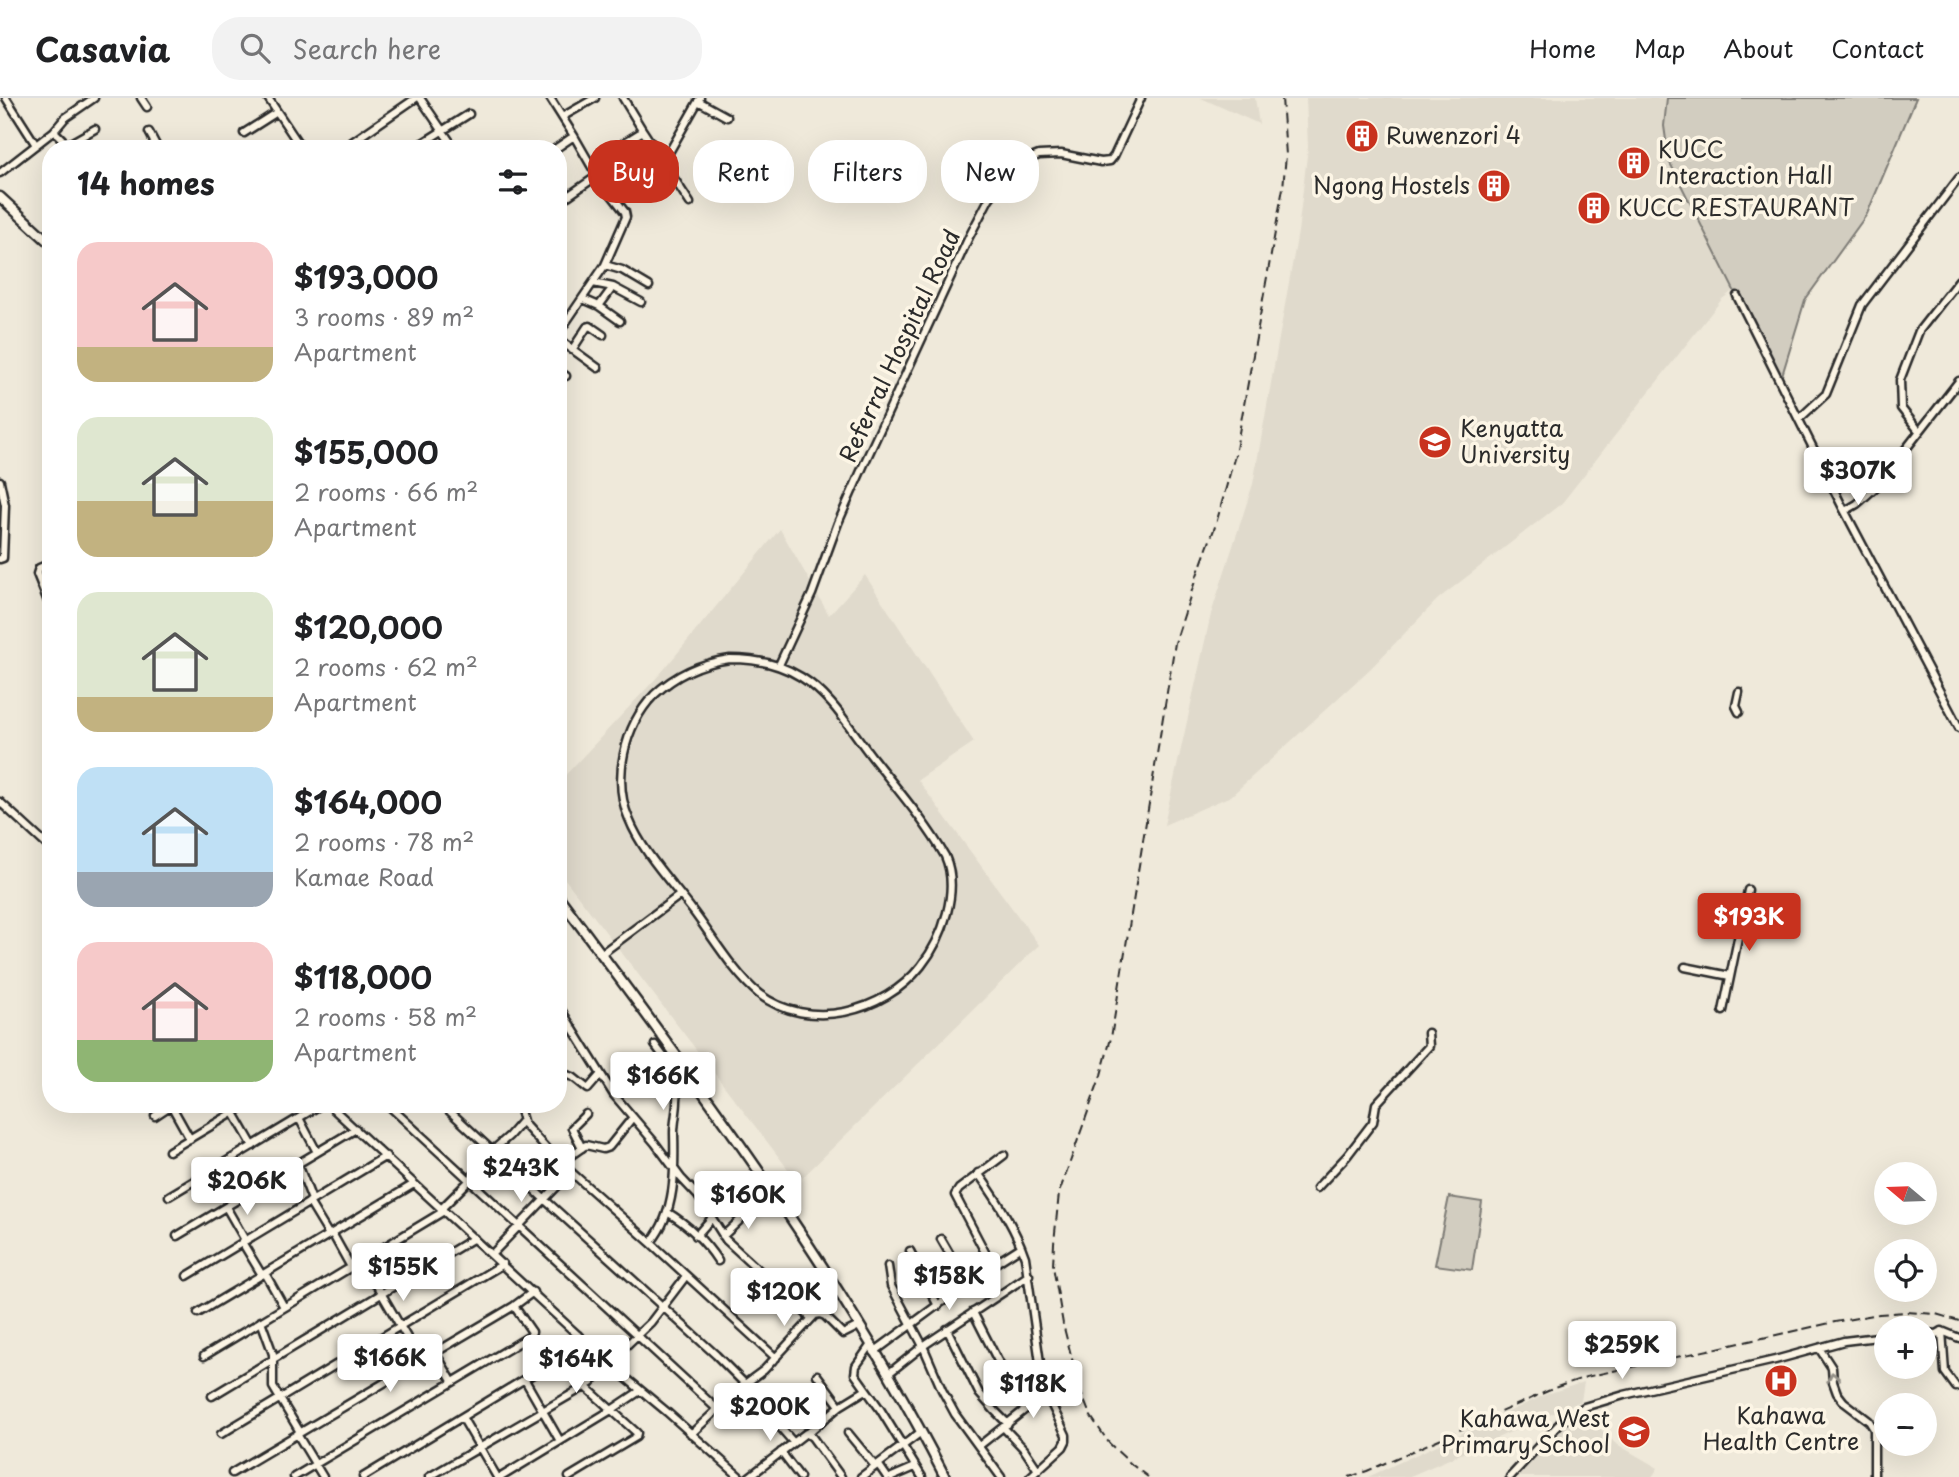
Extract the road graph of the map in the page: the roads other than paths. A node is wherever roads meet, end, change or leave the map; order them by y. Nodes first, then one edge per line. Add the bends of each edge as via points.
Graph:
1 (6, 98) edge
2 (94, 98) edge
3 (141, 98) edge
4 (268, 98) edge
5 (418, 98) edge
6 (550, 98) edge
7 (595, 98) edge
8 (623, 98) edge
9 (1141, 98) edge
10 (699, 100) edge
11 (147, 107) dead end
12 (277, 112) junction
13 (469, 114) dead end
14 (562, 117) junction
15 (727, 117) dead end
16 (95, 129) dead end
17 (443, 130) junction
18 (54, 131) junction
19 (643, 131) junction
20 (149, 132) dead end
21 (244, 133) dead end
22 (574, 136) junction
23 (42, 140) edge
24 (42, 140) edge
25 (60, 140) edge
26 (78, 140) edge
27 (153, 140) edge
28 (296, 140) edge
29 (355, 140) edge
30 (427, 140) edge
31 (449, 140) edge
32 (629, 140) edge
33 (649, 140) edge
34 (676, 140) edge
35 (567, 141) edge
36 (36, 145) junction
37 (588, 160) edge
38 (0, 173) edge
39 (1959, 178) edge
40 (588, 182) edge
41 (679, 187) edge
42 (568, 195) dead end
43 (0, 197) edge
44 (618, 203) edge
45 (690, 203) dead end
46 (42, 236) edge
47 (605, 265) junction
48 (1959, 280) edge
49 (593, 283) junction
50 (649, 286) dead end
51 (613, 287) junction
52 (1737, 296) dead end
53 (583, 299) junction
54 (640, 302) dead end
55 (598, 306) junction
56 (567, 320) edge
57 (620, 321) dead end
58 (603, 335) dead end
59 (567, 346) edge
60 (572, 350) junction
61 (598, 368) dead end
62 (1959, 381) edge
63 (1799, 419) junction
64 (1919, 431) junction
65 (0, 481) edge
66 (1844, 511) junction
67 (0, 559) edge
68 (42, 567) edge
69 (42, 586) edge
70 (779, 665) junction
71 (1739, 692) dead end
72 (1739, 712) dead end
73 (1959, 728) edge
74 (0, 802) edge
75 (42, 841) edge
76 (1748, 890) dead end
77 (680, 895) junction
78 (567, 908) edge
79 (601, 954) junction
80 (1685, 967) dead end
81 (1730, 976) junction
82 (1723, 1012) dead end
83 (567, 1021) edge
84 (569, 1024) joint
85 (1428, 1033) dead end
86 (655, 1045) dead end
87 (681, 1063) junction
88 (601, 1074) junction
89 (567, 1075) edge
90 (678, 1076) junction
91 (160, 1113) edge
92 (176, 1113) edge
93 (234, 1113) joint
94 (307, 1113) edge
95 (338, 1113) edge
96 (397, 1113) edge
97 (452, 1113) edge
98 (520, 1113) edge
99 (586, 1114) dead end
100 (155, 1116) dead end
101 (633, 1117) junction
102 (299, 1118) junction
103 (522, 1121) junction
104 (356, 1129) junction
105 (190, 1139) junction
106 (253, 1146) junction
107 (582, 1148) junction
108 (492, 1151) junction
109 (169, 1152) dead end
110 (317, 1152) junction
111 (1004, 1155) dead end
112 (386, 1156) junction
113 (229, 1160) junction
114 (560, 1163) junction
115 (298, 1164) junction
116 (673, 1167) junction
117 (570, 1173) junction
118 (978, 1173) junction
119 (469, 1181) junction
120 (415, 1184) junction
121 (1317, 1188) dead end
122 (251, 1192) junction
123 (169, 1196) dead end
124 (544, 1199) junction
125 (311, 1201) junction
126 (755, 1206) dead end
127 (226, 1207) junction
128 (442, 1210) junction
129 (667, 1212) junction
130 (711, 1219) junction
131 (519, 1227) junction
132 (330, 1234) junction
133 (177, 1236) dead end
134 (696, 1236) junction
135 (723, 1236) junction
136 (474, 1238) junction
137 (941, 1239) dead end
138 (244, 1241) junction
139 (651, 1242) junction
140 (1021, 1247) junction
141 (910, 1251) dead end
142 (492, 1254) junction
143 (362, 1260) junction
144 (718, 1261) dead end
145 (503, 1264) junction
146 (888, 1266) dead end
147 (351, 1267) junction
148 (988, 1268) junction
149 (263, 1274) junction
150 (1029, 1275) junction
151 (187, 1276) dead end
152 (686, 1276) junction
153 (967, 1284) junction
154 (533, 1292) junction
155 (382, 1293) junction
156 (514, 1306) junction
157 (938, 1306) junction
158 (284, 1307) junction
159 (663, 1307) junction
160 (973, 1312) junction
161 (198, 1313) dead end
162 (811, 1318) junction
163 (261, 1321) junction
164 (910, 1325) junction
165 (859, 1326) junction
166 (401, 1327) junction
167 (947, 1329) junction
168 (1942, 1331) junction
169 (1937, 1334) edge
170 (578, 1335) junction
171 (638, 1336) junction
172 (1874, 1337) edge
173 (1959, 1338) edge
174 (923, 1346) junction
175 (1819, 1348) junction
176 (872, 1349) junction
177 (435, 1352) junction
178 (204, 1356) dead end
179 (776, 1357) junction
180 (274, 1359) junction
181 (420, 1360) junction
182 (556, 1360) junction
183 (608, 1363) junction
184 (888, 1374) junction
185 (817, 1375) dead end
186 (525, 1380) junction
187 (452, 1381) junction
188 (745, 1384) junction
189 (586, 1386) junction
190 (1956, 1387) dead end
191 (866, 1390) junction
192 (640, 1391) junction
193 (1046, 1393) junction
194 (212, 1396) dead end
195 (280, 1399) junction
196 (1030, 1405) junction
197 (840, 1406) junction
198 (613, 1409) junction
199 (542, 1410) junction
200 (718, 1410) junction
201 (462, 1417) junction
202 (772, 1418) dead end
203 (1006, 1426) junction
204 (921, 1432) junction
205 (298, 1433) junction
206 (808, 1433) junction
207 (848, 1433) dead end
208 (222, 1434) dead end
209 (691, 1434) junction
210 (560, 1441) junction
211 (793, 1442) junction
212 (902, 1446) junction
213 (979, 1446) junction
214 (479, 1447) junction
215 (780, 1452) junction
216 (315, 1464) junction
217 (877, 1465) junction
218 (915, 1466) junction
219 (1038, 1470) junction
220 (232, 1473) dead end
221 (503, 1476) edge
222 (293, 1477) edge
223 (323, 1477) edge
224 (363, 1477) edge
225 (429, 1477) edge
226 (569, 1477) edge
227 (740, 1477) edge
228 (749, 1477) edge
229 (800, 1477) edge
230 (841, 1477) edge
231 (861, 1477) edge
232 (890, 1477) edge
233 (922, 1477) edge
234 (945, 1477) edge
235 (1001, 1477) edge
236 (1030, 1477) edge
237 (1510, 1477) edge
238 (1874, 1477) edge

1 - 36 street
2 - 18 street
3 - 11 street
4 - 12 street
5 - 17 street
5 - 29 street
6 - 14 street
7 - 14 street
8 - 19 street
9 - 70 street, Referral Hospital Road via 1110,161 1039,155 1010,171 989,198 865,462
10 - 15 street
10 - 34 street
12 - 21 street
12 - 28 street
13 - 17 street
14 - 22 street
16 - 26 street
17 - 30 street
17 - 31 street
18 - 24 street
18 - 25 street
19 - 32 street
19 - 33 street
20 - 27 street
22 - 35 street
22 - 37 street
23 - 36 street
36 - 38 street
39 - 63 street via 1862,305 1826,394
40 - 42 street
41 - 45 street
43 - 46 main road
44 - 47 street via 626,217
47 - 49 street
47 - 50 street
48 - 64 street via 1919,331 1900,380 1901,408
49 - 51 street
49 - 53 street
51 - 54 street
51 - 55 street
52 - 63 street
53 - 55 street
53 - 56 street
55 - 57 street
58 - 60 street via 587,327
59 - 60 street
60 - 61 street
62 - 64 street
63 - 66 street
64 - 66 street via 1877,486
65 - 67 street via 5,505
66 - 73 street
68 - 69 street via 37,574
70 - 77 street via 730,659 697,667 652,698 631,732 621,776 625,808 640,840
70 - 77 street via 823,694 941,849 948,863 950,890 941,931 919,968 890,993 846,1012 814,1014 773,1002 751,987
71 - 72 street
74 - 75 street
76 - 81 street
77 - 79 street
78 - 79 main road
79 - 87 main road
80 - 81 street
81 - 82 street
83 - 84 street
84 - 88 street
85 - 121 street via 1429,1046 1376,1104 1374,1122
86 - 90 street
87 - 90 street
87 - 165 main road
88 - 89 street via 588,1089
88 - 101 street
90 - 116 street
91 - 100 street
92 - 105 street
93 - 105 street
93 - 106 street
94 - 102 street
95 - 104 street
96 - 119 street
97 - 108 street
98 - 103 street
99 - 107 street via 572,1128
101 - 107 street via 609,1147
101 - 116 street
102 - 106 street
102 - 110 street
103 - 108 street
103 - 114 street
104 - 110 street
104 - 112 street
105 - 109 street
106 - 113 street
107 - 114 street
108 - 119 street
108 - 124 street
110 - 115 street
111 - 118 street
112 - 120 street
112 - 125 street
113 - 122 street
113 - 123 street
114 - 117 street
115 - 122 street
115 - 125 street
116 - 129 street
116 - 130 street
117 - 124 street
117 - 139 street
118 - 140 street
118 - 148 street via 956,1195 987,1256
119 - 128 street
119 - 131 street
120 - 128 street
120 - 132 street
122 - 127 street
124 - 131 street
124 - 159 street
125 - 132 street
125 - 138 street
126 - 135 street
127 - 133 street
127 - 138 street
128 - 136 street
128 - 143 street
129 - 134 street
129 - 139 street
130 - 134 street
130 - 135 street
131 - 142 street
131 - 171 street
132 - 147 street
132 - 149 street
134 - 144 street
135 - 162 street
136 - 142 street
136 - 155 street
137 - 153 street
138 - 149 street
138 - 151 street
139 - 152 street
140 - 148 street
140 - 150 street
141 - 157 street
142 - 145 street
143 - 147 street
143 - 155 street
145 - 154 street
145 - 166 street
146 - 164 street via 891,1286
147 - 158 street
148 - 153 street
149 - 158 street
149 - 161 street
150 - 160 street
150 - 193 street
152 - 159 street
152 - 179 street
153 - 157 street
154 - 156 street
154 - 170 street
155 - 166 street
155 - 180 street
156 - 177 street
156 - 187 street via 531,1334
157 - 164 street
158 - 163 street
159 - 171 street
159 - 188 street
160 - 167 street
160 - 196 street via 998,1362
162 - 165 street via 822,1314 843,1334
162 - 179 street
163 - 178 street
163 - 180 street
164 - 174 street
164 - 176 street
165 - 176 main road
166 - 181 street
166 - 195 street
167 - 174 street
167 - 203 street via 979,1393
168 - 169 street
168 - 173 street
168 - 190 street via 1945,1372
170 - 182 street
170 - 183 street
171 - 183 street
171 - 200 street
172 - 175 street
174 - 184 street
174 - 213 street via 942,1390
175 - 237 street via 1584,1407 1561,1422
238 -> 175 street via 1874,1429 1837,1393 1832,1368
176 - 184 main road
176 - 191 street via 855,1372
177 - 181 street
177 - 187 street
179 - 188 street
180 - 194 street
180 - 195 street via 272,1385
181 - 205 street
182 - 186 street
182 - 189 street
183 - 189 street
183 - 192 street
184 - 204 main road
185 - 197 street
186 - 199 street
186 - 201 street
187 - 216 street
188 - 200 street
189 - 198 street
189 - 199 street
191 - 197 street
191 - 212 street
192 - 198 street
192 - 209 street
193 - 196 street
193 - 219 street via 1066,1441
195 - 205 street
195 - 208 street
196 - 203 street
197 - 206 street
198 - 210 street
198 - 226 street via 636,1437
199 - 210 street
199 - 214 street
200 - 209 street
201 - 214 street
201 - 224 street
202 - 211 street
203 - 213 street
203 - 219 street
204 - 212 street
204 - 234 main road
205 - 216 street
205 - 220 street
206 - 211 street
206 - 230 street
207 - 217 street
209 - 227 street
210 - 221 street
211 - 215 street
212 - 217 street
212 - 218 street
213 - 235 street
214 - 221 street
214 - 225 street
215 - 228 street
215 - 229 street
216 - 222 street
216 - 223 street
217 - 231 street
217 - 232 street
218 - 232 street
218 - 233 street
219 - 236 street

